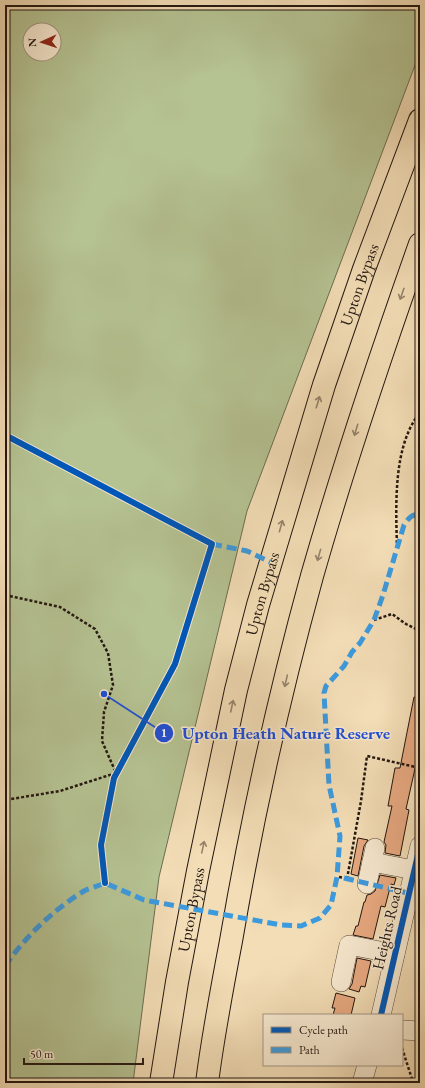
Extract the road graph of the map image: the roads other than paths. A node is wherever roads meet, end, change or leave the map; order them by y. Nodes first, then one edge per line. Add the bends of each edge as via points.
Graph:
1 (420, 120) edge
2 (420, 244) edge
3 (420, 846) edge
4 (414, 870) junction
5 (367, 884) dead end
6 (395, 954) junction
7 (177, 982) junction
8 (341, 982) dead end
9 (381, 1014) edge
10 (403, 1030) edge
11 (420, 1031) edge
12 (214, 1033) junction
13 (367, 1066) edge
14 (152, 1083) edge
15 (161, 1083) edge
16 (207, 1083) edge
17 (213, 1083) edge
18 (362, 1083) edge

7 -> 1 highway, Upton Bypass via 236,690 258,605 324,385
2 -> 12 highway via 369,390 312,576 264,771
3 - 4 street, Heights Road
4 - 5 street via 374,855
4 - 6 street, Heights Road
6 - 8 street via 349,945
6 - 9 street, Heights Road
7 - 14 highway
7 - 15 highway, Upton Bypass
10 - 11 street
12 - 16 highway
12 - 17 highway
13 - 18 street

